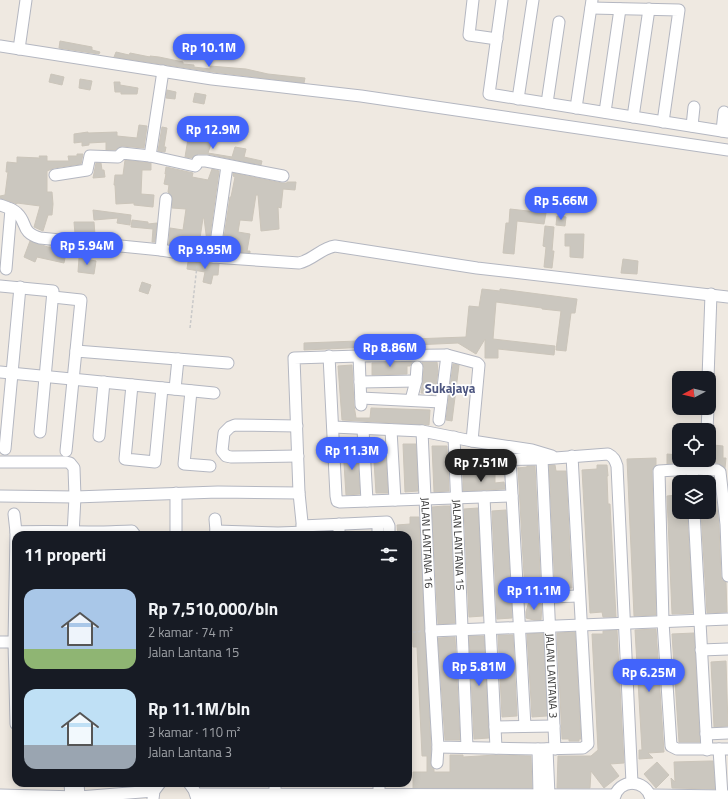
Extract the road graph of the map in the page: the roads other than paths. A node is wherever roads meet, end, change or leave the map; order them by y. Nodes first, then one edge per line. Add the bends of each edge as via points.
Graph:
1 (26, 0) edge
2 (473, 0) edge
3 (502, 0) edge
4 (532, 0) edge
5 (591, 4) edge
6 (620, 9) junction
7 (649, 9) junction
8 (559, 22) dead end
9 (497, 39) junction
10 (0, 46) edge
11 (19, 49) junction
12 (162, 76) junction
13 (518, 99) junction
14 (547, 103) junction
15 (694, 106) dead end
16 (576, 108) junction
17 (605, 112) junction
18 (724, 112) dead end
19 (633, 117) junction
20 (663, 122) junction
21 (692, 126) junction
22 (725, 131) edge
23 (728, 150) edge
24 (150, 156) junction
25 (227, 166) junction
26 (55, 175) dead end
27 (283, 176) dead end
28 (166, 199) dead end
29 (5, 207) edge
30 (161, 250) junction
31 (0, 251) edge
32 (214, 257) junction
33 (3, 269) edge
34 (3, 284) edge
35 (20, 287) junction
36 (711, 294) junction
37 (728, 296) edge
38 (53, 297) junction
39 (76, 351) junction
40 (447, 355) junction
41 (329, 356) junction
42 (359, 356) junction
43 (178, 359) junction
44 (228, 363) dead end
45 (417, 367) dead end
46 (708, 371) edge
47 (0, 372) edge
48 (12, 374) junction
49 (46, 377) junction
50 (73, 379) junction
51 (416, 381) junction
52 (104, 382) junction
53 (360, 382) junction
54 (132, 385) junction
55 (162, 388) junction
56 (175, 389) junction
57 (191, 390) junction
58 (214, 393) dead end
59 (411, 400) junction
60 (441, 402) junction
61 (439, 420) dead end
62 (297, 426) junction
63 (333, 427) junction
64 (362, 428) junction
65 (391, 430) junction
66 (422, 431) junction
67 (40, 432) dead end
68 (99, 436) dead end
69 (454, 437) junction
70 (472, 441) junction
71 (5, 448) dead end
72 (66, 451) dead end
73 (298, 456) junction
74 (572, 456) junction
75 (557, 457) junction
76 (510, 459) junction
77 (542, 459) junction
78 (455, 460) junction
79 (0, 462) edge
80 (210, 466) dead end
81 (692, 469) junction
82 (692, 475) edge
83 (176, 493) junction
84 (299, 493) junction
85 (0, 496) edge
86 (512, 496) junction
87 (75, 497) junction
88 (484, 497) junction
89 (456, 498) junction
90 (425, 499) junction
91 (395, 500) junction
92 (367, 501) junction
93 (14, 514) dead end
94 (694, 519) edge
95 (215, 520) dead end
96 (378, 523) junction
97 (727, 524) edge
98 (339, 530) edge
99 (16, 531) edge
100 (73, 531) edge
101 (176, 531) edge
102 (216, 531) edge
103 (304, 531) edge
104 (378, 531) edge
105 (389, 531) edge
106 (728, 556) edge
107 (728, 576) edge
108 (580, 596) junction
109 (548, 597) junction
110 (728, 619) edge
111 (701, 620) junction
112 (663, 622) junction
113 (624, 624) junction
114 (581, 625) junction
115 (550, 626) junction
116 (520, 627) junction
117 (491, 628) junction
118 (462, 629) junction
119 (431, 631) junction
120 (0, 642) edge
121 (12, 642) edge
122 (728, 649) edge
123 (701, 650) junction
124 (495, 726) junction
125 (525, 726) junction
126 (554, 726) junction
127 (728, 733) edge
128 (706, 734) junction
129 (438, 747) junction
130 (468, 747) junction
131 (496, 748) junction
132 (547, 749) junction
133 (724, 749) edge
134 (707, 750) junction
135 (437, 763) dead end
136 (632, 783) junction
137 (71, 787) edge
138 (77, 787) edge
139 (191, 787) edge
140 (401, 787) edge
141 (279, 789) edge
142 (156, 791) edge
143 (0, 795) edge
144 (544, 795) junction
145 (196, 796) edge
146 (725, 796) edge
147 (75, 797) junction
148 (379, 797) edge
149 (402, 797) edge
150 (614, 797) edge
151 (651, 797) edge

1 - 11 street
2 - 9 street via 469,35
3 - 9 street
4 - 13 street
5 - 6 street
5 - 16 street
6 - 7 street
6 - 17 street
7 - 19 street
7 - 20 street via 679,10
8 - 14 street
9 - 13 street via 489,94
10 - 11 street
11 - 12 street
12 - 23 street via 362,96
12 - 24 street
13 - 14 street
14 - 16 street
15 - 21 street
16 - 17 street
17 - 19 street
18 - 22 street
19 - 20 street
20 - 21 street
21 - 22 street
24 - 25 street via 195,166 199,160
24 - 26 street via 122,153 118,157 91,156 87,170
25 - 27 street
25 - 32 street
28 - 30 street
29 - 30 street via 19,215 32,236
29 - 31 street
29 - 33 street
30 - 32 street
32 - 36 street via 299,263 307,262 321,251 335,246 477,268
33 - 34 street via 8,277
34 - 35 street
35 - 38 street via 54,291
35 - 48 street
36 - 37 street
36 - 46 street
38 - 39 street via 82,300
38 - 49 street
39 - 43 street
39 - 50 street
40 - 42 street
40 - 60 street
40 - 70 street via 477,362 479,365
41 - 42 street
41 - 62 street via 293,360
41 - 63 street
42 - 53 street
43 - 44 street
43 - 56 street
45 - 51 street
47 - 48 street
48 - 49 street
48 - 71 street
49 - 50 street
49 - 67 street
50 - 52 street
50 - 72 street
51 - 53 street
51 - 59 street
52 - 54 street
52 - 68 street
53 - 59 street via 361,401
54 - 55 street
54 - 55 street via 125,459 155,462
55 - 56 street
56 - 57 street
57 - 58 street
57 - 80 street via 184,464
59 - 60 street
60 - 61 street
62 - 73 street
62 - 73 street via 230,426 224,433 222,451 231,457
63 - 64 street
63 - 92 street via 337,501
64 - 65 street
64 - 92 street
65 - 66 street
65 - 91 street
66 - 69 street
66 - 90 street, JALAN LANTANA 16
69 - 70 street
69 - 78 street, JALAN LANTANA 15
70 - 75 street via 532,450
73 - 84 street
74 - 75 street
74 - 108 street
74 - 113 street via 608,454 617,466
75 - 77 street
76 - 77 street
76 - 78 street
76 - 86 street
77 - 109 street, JALAN LANTANA 3
78 - 89 street, JALAN LANTANA 15
79 - 87 street via 70,463 74,468
81 - 82 street
81 - 97 street via 720,472
81 - 112 street via 660,470 658,474
83 - 84 street
83 - 87 street
83 - 101 street
84 - 103 street
85 - 87 street
86 - 88 street
86 - 116 street
87 - 100 street
88 - 89 street
88 - 117 street
89 - 90 street
89 - 118 street, JALAN LANTANA 15
90 - 91 street
90 - 119 street, JALAN LANTANA 16
91 - 92 street
93 - 99 street
94 - 111 street
95 - 102 street
96 - 98 street
96 - 104 street
96 - 105 street via 388,523
97 - 106 street
98 - 103 street
106 - 107 street
108 - 109 street
108 - 114 street
109 - 115 street, JALAN LANTANA 3
110 - 111 street
111 - 112 street
111 - 123 street
112 - 113 street
112 - 134 street via 671,746 677,749
113 - 114 street
113 - 136 street
114 - 115 street
114 - 132 street via 588,744 583,748
115 - 116 street
115 - 126 street, JALAN LANTANA 3
116 - 117 street
116 - 125 street
117 - 118 street
117 - 124 street
118 - 119 street
118 - 130 street, JALAN LANTANA 15
119 - 129 street, JALAN LANTANA 16
120 - 121 street
122 - 123 street
123 - 128 street
124 - 125 street
124 - 131 street
125 - 126 street
126 - 132 street, JALAN LANTANA 3
127 - 128 street
128 - 134 street
129 - 130 street
129 - 135 street, JALAN LANTANA 16
130 - 131 street
131 - 132 street
132 - 144 street, JALAN LANTANA 3
133 - 134 street
133 - 146 street
136 - 150 street via 620,788
136 - 151 street via 641,785
137 - 147 street
138 - 147 street
139 - 145 street
140 - 149 street
141 - 145 street
141 - 148 street
142 - 147 street
143 - 147 street
144 - 149 street
144 - 150 street
146 - 151 street
148 - 149 street

